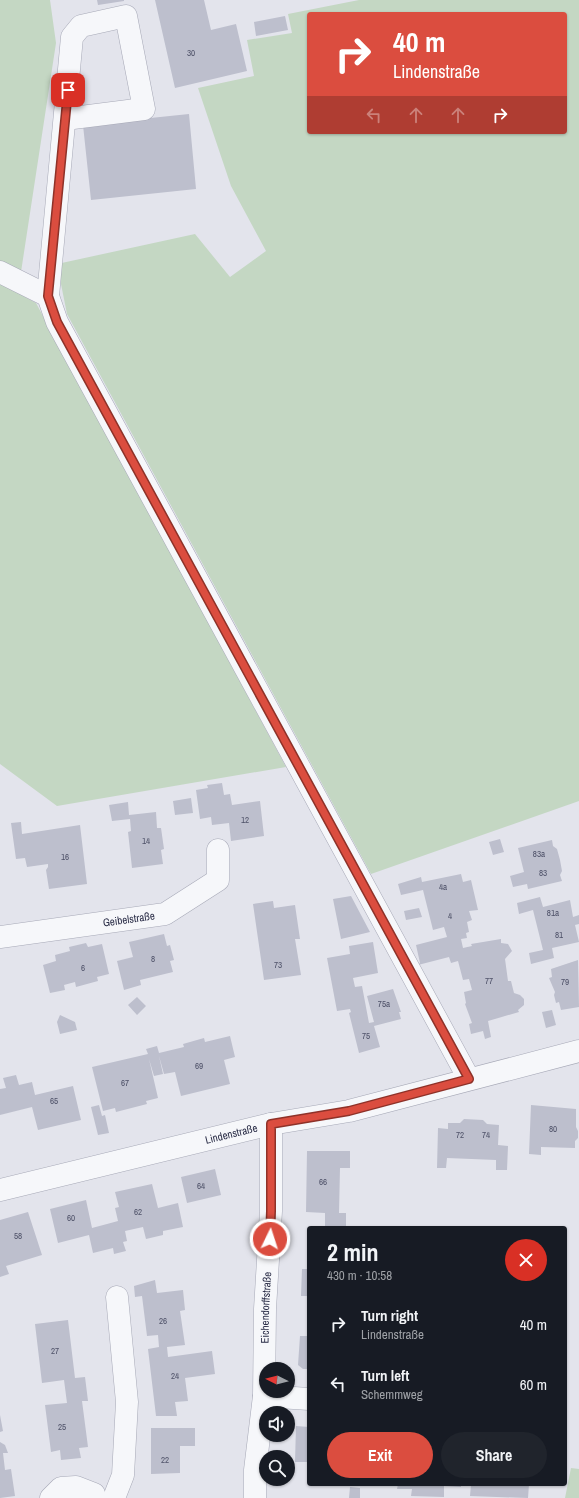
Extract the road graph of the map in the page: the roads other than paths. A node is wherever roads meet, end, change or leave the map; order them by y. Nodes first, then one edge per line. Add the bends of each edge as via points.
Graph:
1 (65, 118) junction
2 (0, 272) edge
3 (48, 296) junction
4 (218, 850) dead end
5 (0, 937) edge
6 (579, 1051) edge
7 (469, 1079) junction
8 (271, 1124) junction
9 (0, 1190) edge
10 (117, 1297) dead end
11 (264, 1362) edge
12 (264, 1398) edge
13 (294, 1398) edge
14 (307, 1399) edge
15 (52, 1498) edge
16 (95, 1498) edge
17 (114, 1498) edge
18 (255, 1498) edge

1 - 1 street via 72,37 81,26 126,16 144,109
1 - 3 street
2 - 3 street
3 - 7 street via 57,322
4 - 5 street, Geibelstraße via 218,880 165,914
6 - 7 street, Lindenstraße
7 - 8 street, Lindenstraße via 349,1111
8 - 9 street, Lindenstraße
8 - 11 street, Eichendorffstraße via 271,1211
10 - 17 street via 127,1402 123,1475
12 - 18 street, Eichendorffstraße
13 - 14 street
15 - 16 street via 61,1488 76,1487 94,1494

